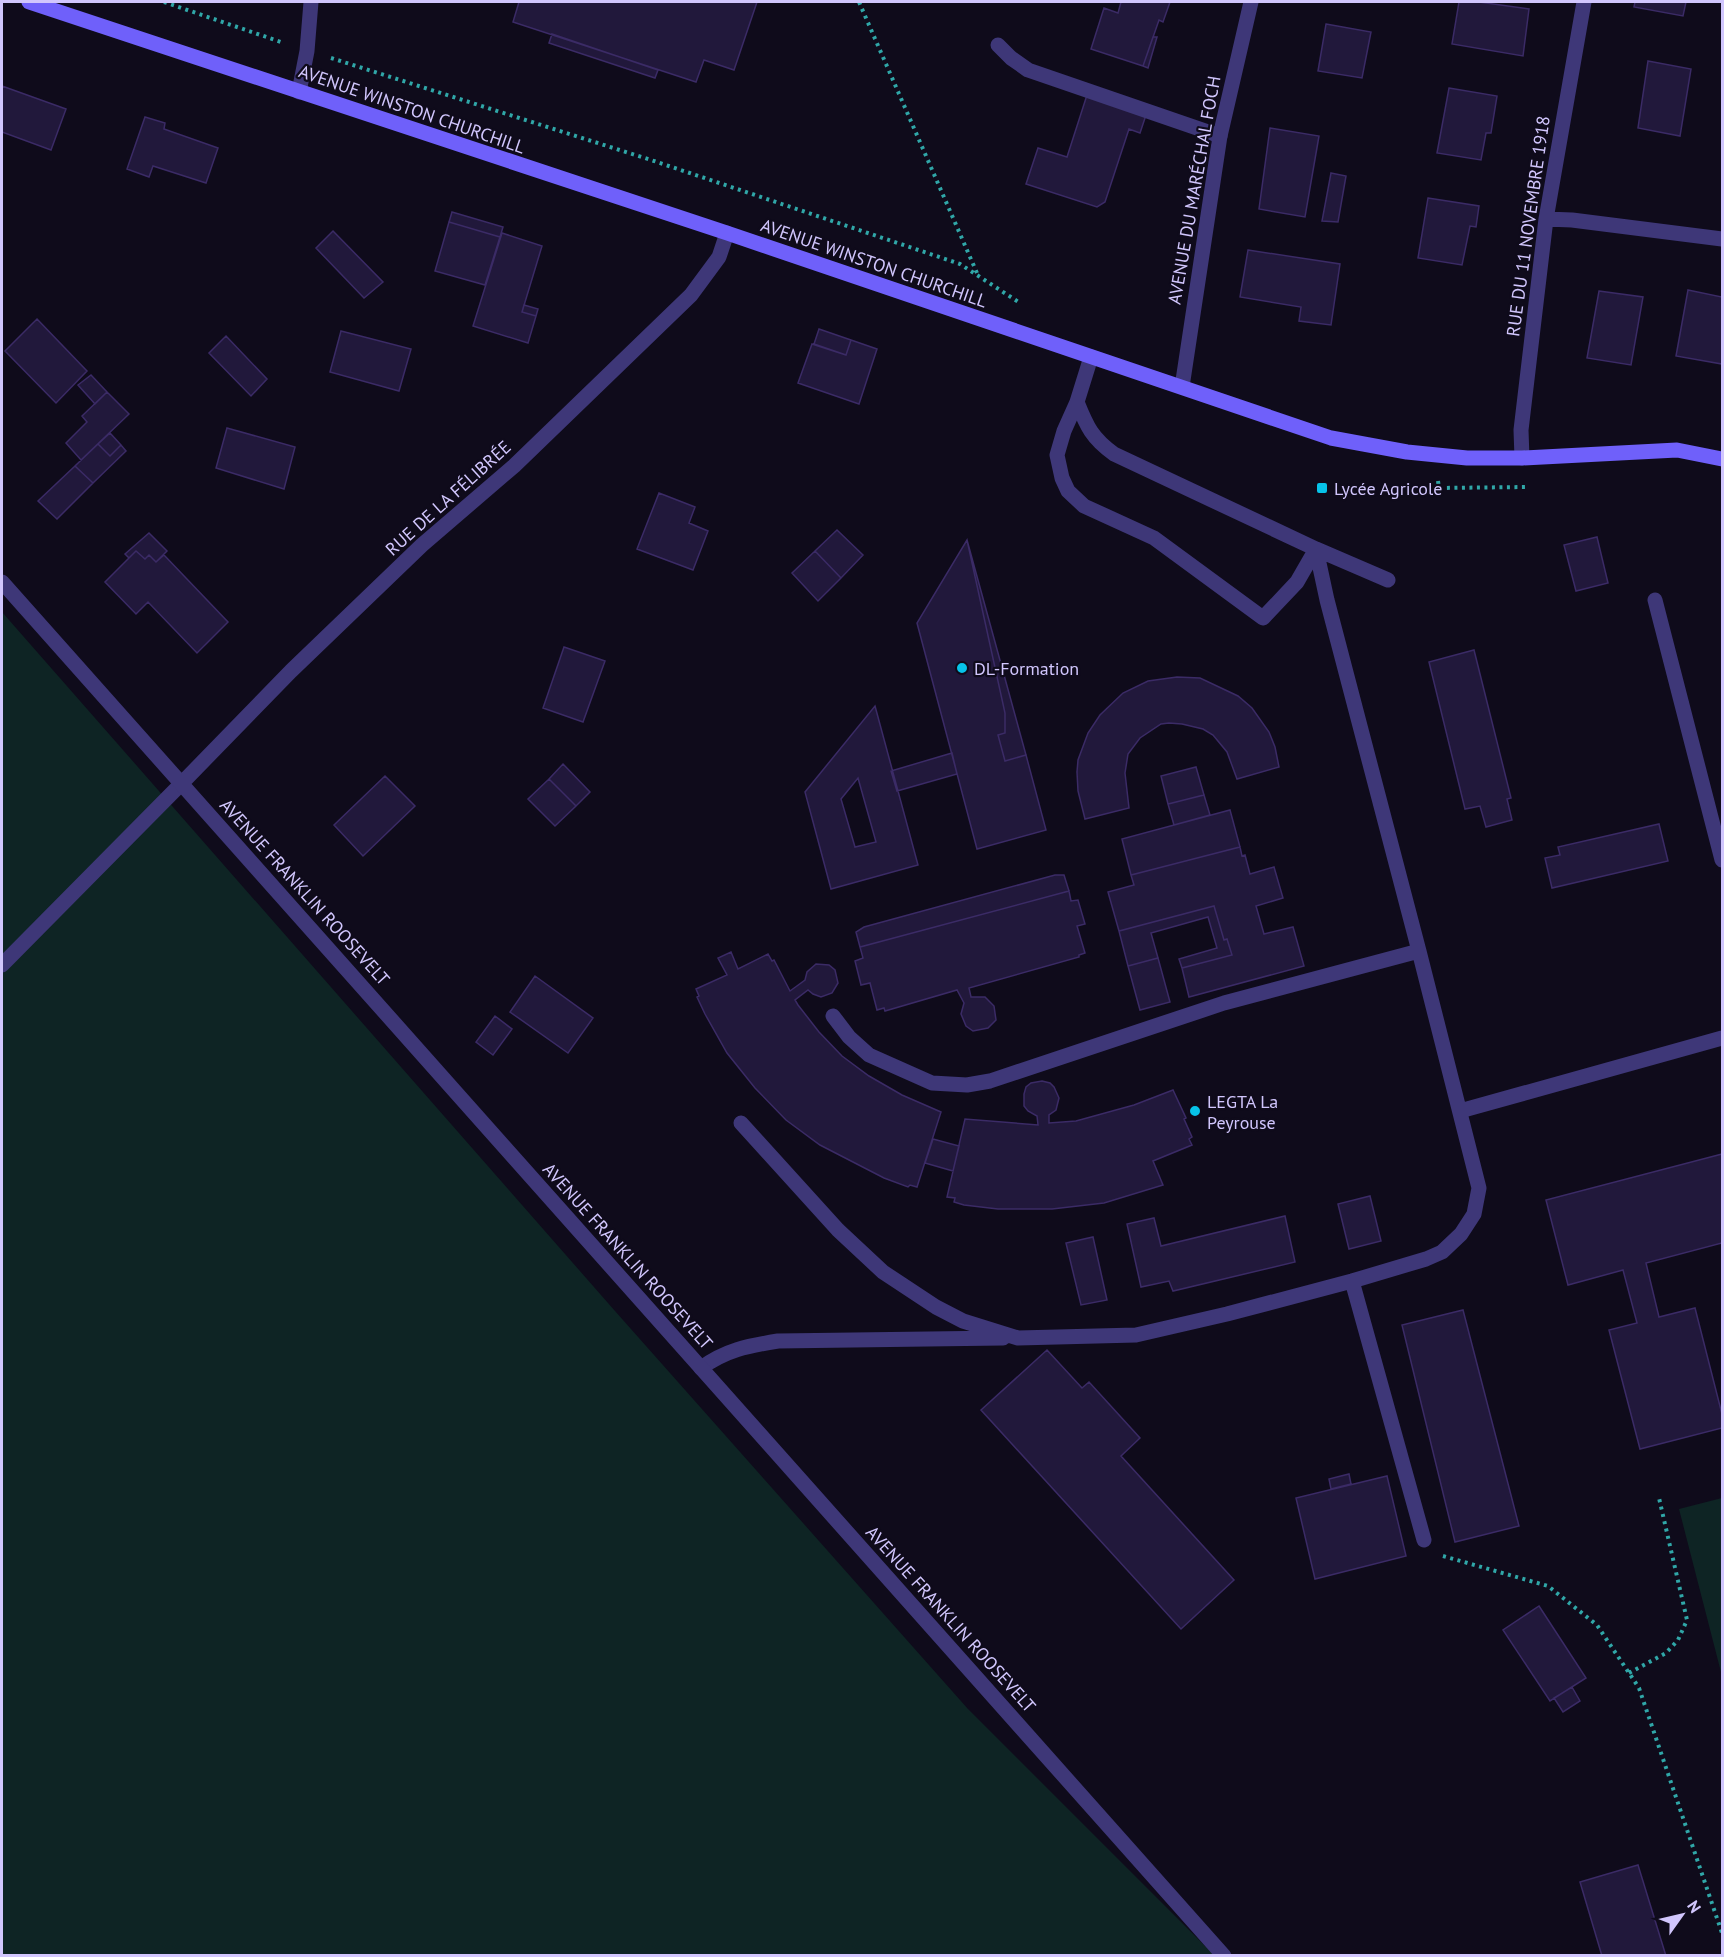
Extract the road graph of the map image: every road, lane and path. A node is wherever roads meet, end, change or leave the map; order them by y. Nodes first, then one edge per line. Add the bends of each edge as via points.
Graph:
1 (29, 2) edge
2 (164, 2) edge
3 (312, 2) edge
4 (859, 2) edge
5 (1251, 2) edge
6 (1584, 2) edge
7 (998, 45) dead end
8 (308, 51) junction
9 (299, 92) junction
10 (1220, 136) junction
11 (1546, 219) junction
12 (727, 233) junction
13 (1722, 239) edge
14 (977, 274) junction
15 (1023, 305) dead end
16 (1091, 357) junction
17 (1182, 387) junction
18 (1077, 402) junction
19 (1436, 455) junction
20 (1522, 458) junction
21 (1722, 459) edge
22 (1534, 486) dead end
23 (1316, 549) junction
24 (1388, 580) dead end
25 (2, 582) edge
26 (1655, 600) dead end
27 (182, 783) junction
28 (1722, 860) edge
29 (1419, 951) junction
30 (2, 965) edge
31 (833, 1016) dead end
32 (1722, 1038) edge
33 (1460, 1111) junction
34 (741, 1123) dead end
35 (1352, 1281) junction
36 (1018, 1338) junction
37 (701, 1368) junction
38 (1659, 1498) dead end
39 (1424, 1540) joint
40 (1629, 1673) junction
41 (1722, 1933) edge
42 (1224, 1956) edge

1 - 9 main road, AVENUE WINSTON CHURCHILL
2 - 8 path
3 - 8 street
4 - 14 path
5 - 10 street, AVENUE DU MARÉCHAL FOCH
6 - 11 street, RUE DU 11 NOVEMBRE 1918
7 - 10 street via 1028,70
8 - 9 street
8 - 14 path via 651,160 960,264
9 - 12 main road, AVENUE WINSTON CHURCHILL
10 - 17 street, AVENUE DU MARÉCHAL FOCH
11 - 13 street
11 - 20 street, RUE DU 11 NOVEMBRE 1918 via 1521,430
12 - 16 main road, AVENUE WINSTON CHURCHILL
12 - 27 street, RUE DE LA FÉLIBRÉE via 719,257 691,295 514,466 422,545
14 - 15 path
16 - 17 main road, AVENUE WINSTON CHURCHILL
16 - 18 street
17 - 19 main road, AVENUE WINSTON CHURCHILL via 1331,438
18 - 23 street via 1087,429 1114,454
18 - 23 street via 1057,455 1068,491 1084,506 1154,538 1263,618 1297,582
19 - 20 main road, AVENUE WINSTON CHURCHILL
19 - 22 path via 1438,488
20 - 21 main road, AVENUE WINSTON CHURCHILL via 1677,450
23 - 24 street
23 - 29 street
25 - 27 street, AVENUE FRANKLIN ROOSEVELT
26 - 28 street
27 - 30 street, RUE DE LA FÉLIBRÉE
27 - 37 street, AVENUE FRANKLIN ROOSEVELT
29 - 31 street via 1224,1003 990,1081 967,1085 932,1083 869,1055
29 - 33 street
32 - 33 street
33 - 35 street via 1479,1188 1474,1214 1442,1252
34 - 36 street via 838,1230 883,1272 963,1321
35 - 36 street via 1136,1335
35 - 39 street
36 - 37 street via 777,1341 720,1355
37 - 42 street, AVENUE FRANKLIN ROOSEVELT
38 - 40 path via 1687,1620 1678,1640 1666,1653
39 - 40 path via 1444,1558 1548,1587 1597,1625
40 - 41 path via 1639,1688

